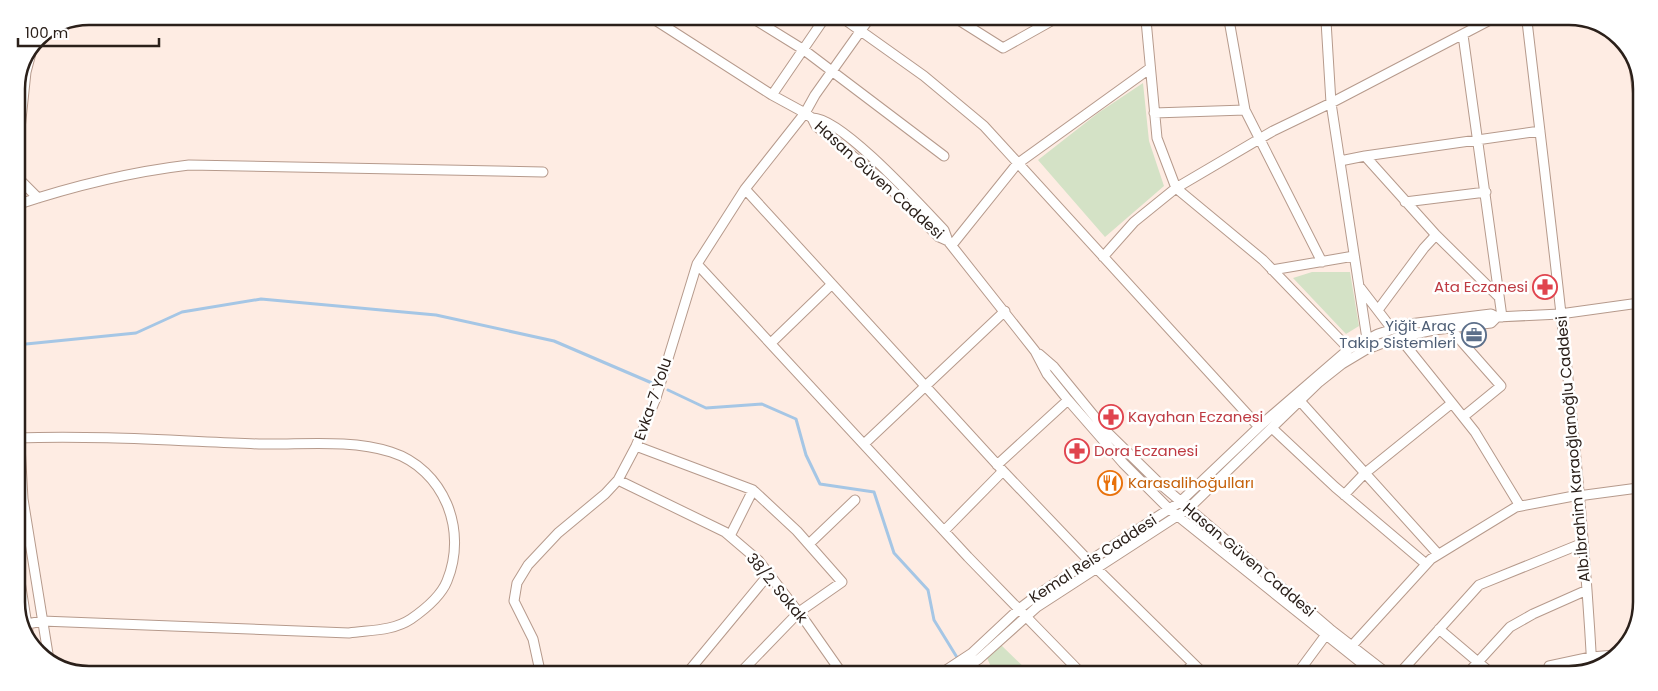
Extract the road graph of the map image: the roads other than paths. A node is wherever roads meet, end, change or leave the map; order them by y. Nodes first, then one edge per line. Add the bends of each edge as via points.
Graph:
1 (670, 25) edge
2 (764, 25) edge
3 (820, 25) edge
4 (854, 25) edge
5 (865, 25) edge
6 (967, 25) edge
7 (1044, 25) edge
8 (1146, 25) edge
9 (1230, 25) edge
10 (1326, 25) edge
11 (1481, 25) edge
12 (1527, 25) edge
13 (862, 30) junction
14 (1463, 35) junction
15 (804, 50) junction
16 (1149, 69) junction
17 (833, 71) junction
18 (772, 95) junction
19 (1331, 103) junction
20 (1245, 110) junction
21 (1154, 114) junction
22 (808, 115) junction
23 (1540, 131) junction
24 (1259, 139) junction
25 (1477, 140) junction
26 (944, 156) dead end
27 (1365, 156) junction
28 (1340, 161) junction
29 (1017, 164) junction
30 (543, 172) dead end
31 (25, 185) edge
32 (1176, 188) junction
33 (746, 189) junction
34 (1486, 192) junction
35 (38, 198) junction
36 (25, 202) edge
37 (1405, 202) junction
38 (1436, 235) junction
39 (950, 243) junction
40 (1354, 256) junction
41 (1103, 257) junction
42 (1322, 262) junction
43 (696, 264) junction
44 (1272, 270) junction
45 (832, 284) junction
46 (1358, 285) junction
47 (1499, 297) junction
48 (1633, 304) edge
49 (1378, 310) junction
50 (1004, 311) junction
51 (1560, 314) junction
52 (1499, 317) junction
53 (1454, 327) junction
54 (1392, 329) junction
55 (1399, 337) junction
56 (1367, 339) junction
57 (771, 343) junction
58 (1349, 349) junction
59 (1035, 351) junction
60 (924, 385) junction
61 (1068, 400) junction
62 (1300, 401) junction
63 (1452, 403) junction
64 (1463, 417) junction
65 (1259, 427) junction
66 (1272, 428) junction
67 (25, 438) edge
68 (864, 444) junction
69 (636, 446) junction
70 (1000, 468) junction
71 (1364, 474) junction
72 (618, 480) junction
73 (1633, 489) edge
74 (753, 490) junction
75 (1344, 495) junction
76 (1578, 495) junction
77 (855, 500) dead end
78 (1180, 502) junction
79 (25, 506) edge
80 (1520, 506) junction
81 (1170, 509) junction
82 (1188, 510) junction
83 (1179, 516) junction
84 (944, 531) junction
85 (730, 536) junction
86 (1583, 543) junction
87 (809, 544) junction
88 (1438, 554) junction
89 (1089, 561) junction
90 (1426, 564) junction
91 (1097, 569) junction
92 (769, 574) junction
93 (1587, 590) junction
94 (1019, 609) junction
95 (799, 612) junction
96 (1026, 616) junction
97 (42, 621) junction
98 (29, 624) edge
99 (1439, 629) junction
100 (1328, 632) junction
101 (1349, 649) junction
102 (47, 650) edge
103 (1591, 657) junction
104 (1602, 657) edge
105 (1478, 662) junction
106 (1591, 662) edge
107 (965, 663) junction
108 (1194, 664) joint
109 (539, 666) edge
110 (693, 666) edge
111 (747, 666) edge
112 (837, 666) edge
113 (962, 666) edge
114 (1074, 666) edge
115 (1192, 666) edge
116 (1303, 666) edge
117 (1367, 666) edge
118 (1376, 666) edge
119 (1406, 666) edge
120 (1474, 666) edge
121 (1483, 666) edge
122 (1549, 666) dead end

1 - 18 street, Hasan Güven Caddesi
2 - 15 street
3 - 15 street
4 - 13 street
5 - 13 street, Evka-7 Yolu
6 - 7 street via 1003,48
8 - 16 street
9 - 20 street
10 - 19 street
11 - 14 street
12 - 23 street, Alb.İbrahim Karaoğlanoğlu Caddesi
13 - 17 street, Evka-7 Yolu
13 - 29 street via 984,126
14 - 19 street
14 - 25 street
15 - 17 street
15 - 18 street
16 - 21 street
16 - 29 street
17 - 22 street, Evka-7 Yolu via 814,95
17 - 26 street
18 - 22 street, Hasan Güven Caddesi
19 - 24 street
19 - 28 street
20 - 21 street
20 - 24 street
21 - 32 street via 1157,138
22 - 33 street, Evka-7 Yolu
22 - 39 street, Hasan Güven Caddesi via 820,118 876,162 944,230
23 - 25 street
23 - 51 street, Alb.İbrahim Karaoğlanoğlu Caddesi
24 - 32 street
24 - 42 street
25 - 27 street
25 - 34 street
27 - 28 street
27 - 37 street
28 - 40 street
29 - 39 street
29 - 41 street
30 - 35 street via 189,165 141,172
31 - 35 street
32 - 41 street via 1134,222
32 - 44 street
33 - 43 street, Evka-7 Yolu
33 - 45 street
34 - 37 street
34 - 47 street
35 - 36 street
37 - 38 street
38 - 47 street
38 - 49 street
39 - 50 street, Hasan Güven Caddesi
40 - 42 street
40 - 46 street
41 - 65 street
42 - 44 street
43 - 57 street
43 - 69 street, Evka-7 Yolu via 656,398
44 - 58 street
45 - 57 street
45 - 60 street
46 - 49 street
46 - 56 street
47 - 52 street
48 - 51 street, Kemal Reis Caddesi
49 - 54 street
50 - 59 street, Hasan Güven Caddesi
50 - 60 street
51 - 52 street, Kemal Reis Caddesi
51 - 76 street, Alb.İbrahim Karaoğlanoğlu Caddesi
52 - 53 street, Kemal Reis Caddesi via 1491,323
52 - 54 street, Kemal Reis Caddesi via 1491,314 1452,318
53 - 55 street, Kemal Reis Caddesi
53 - 64 street via 1455,334 1501,386
54 - 56 street, Kemal Reis Caddesi
55 - 62 street, Kemal Reis Caddesi via 1349,359
55 - 63 street
56 - 58 street, Kemal Reis Caddesi
57 - 68 street
58 - 65 street, Kemal Reis Caddesi
59 - 61 street, Hasan Güven Caddesi via 1047,374
59 - 78 street, Hasan Güven Caddesi via 1054,367 1108,433
60 - 68 street
60 - 70 street
61 - 70 street
61 - 81 street, Hasan Güven Caddesi via 1123,463
62 - 66 street, Kemal Reis Caddesi
62 - 71 street
63 - 64 street
63 - 71 street
64 - 80 street
65 - 78 street, Kemal Reis Caddesi
66 - 75 street
66 - 82 street, Kemal Reis Caddesi
67 - 97 street via 376,448 414,462 432,478 446,499 456,550 447,582 434,600 388,629 349,632
68 - 84 street
69 - 72 street, Evka-7 Yolu
69 - 74 street
70 - 84 street
70 - 89 street
71 - 75 street
71 - 88 street
72 - 85 street, 38/2. Sokak
72 - 109 street, Evka-7 Yolu via 606,494 558,533 528,565 517,583 514,601 533,639
73 - 76 street
74 - 85 street
74 - 87 street
75 - 90 street
76 - 80 street
76 - 86 street, Alb.İbrahim Karaoğlanoğlu Caddesi
77 - 87 street
78 - 81 street, Kemal Reis Caddesi
78 - 82 street, Hasan Güven Caddesi
79 - 97 street
80 - 88 street
81 - 83 street, Hasan Güven Caddesi
81 - 89 street, Kemal Reis Caddesi
82 - 83 street, Kemal Reis Caddesi
82 - 100 street, Hasan Güven Caddesi
83 - 91 street, Kemal Reis Caddesi
83 - 100 street, Hasan Güven Caddesi
84 - 94 street
85 - 92 street, 38/2. Sokak
86 - 93 street, Alb.İbrahim Karaoğlanoğlu Caddesi
86 - 99 street via 1480,585
87 - 95 street via 842,582
88 - 90 street
89 - 91 street
89 - 94 street, Kemal Reis Caddesi
90 - 101 street
91 - 96 street, Kemal Reis Caddesi
91 - 108 street
92 - 95 street, 38/2. Sokak
92 - 110 street
93 - 103 street, Alb.İbrahim Karaoğlanoğlu Caddesi
93 - 105 street via 1510,627
94 - 96 street
94 - 107 street, Kemal Reis Caddesi
95 - 111 street
95 - 112 street, 38/2. Sokak
96 - 107 street, Kemal Reis Caddesi via 979,659
96 - 114 street
97 - 98 street
97 - 102 street
99 - 105 street
99 - 119 street
100 - 101 street, Hasan Güven Caddesi
100 - 116 street
101 - 117 street, Hasan Güven Caddesi
101 - 118 street, Hasan Güven Caddesi
103 - 104 street
103 - 106 street, Alb.İbrahim Karaoğlanoğlu Caddesi
103 - 122 street
105 - 120 street
105 - 121 street
107 - 113 street, Kemal Reis Caddesi
108 - 115 street

